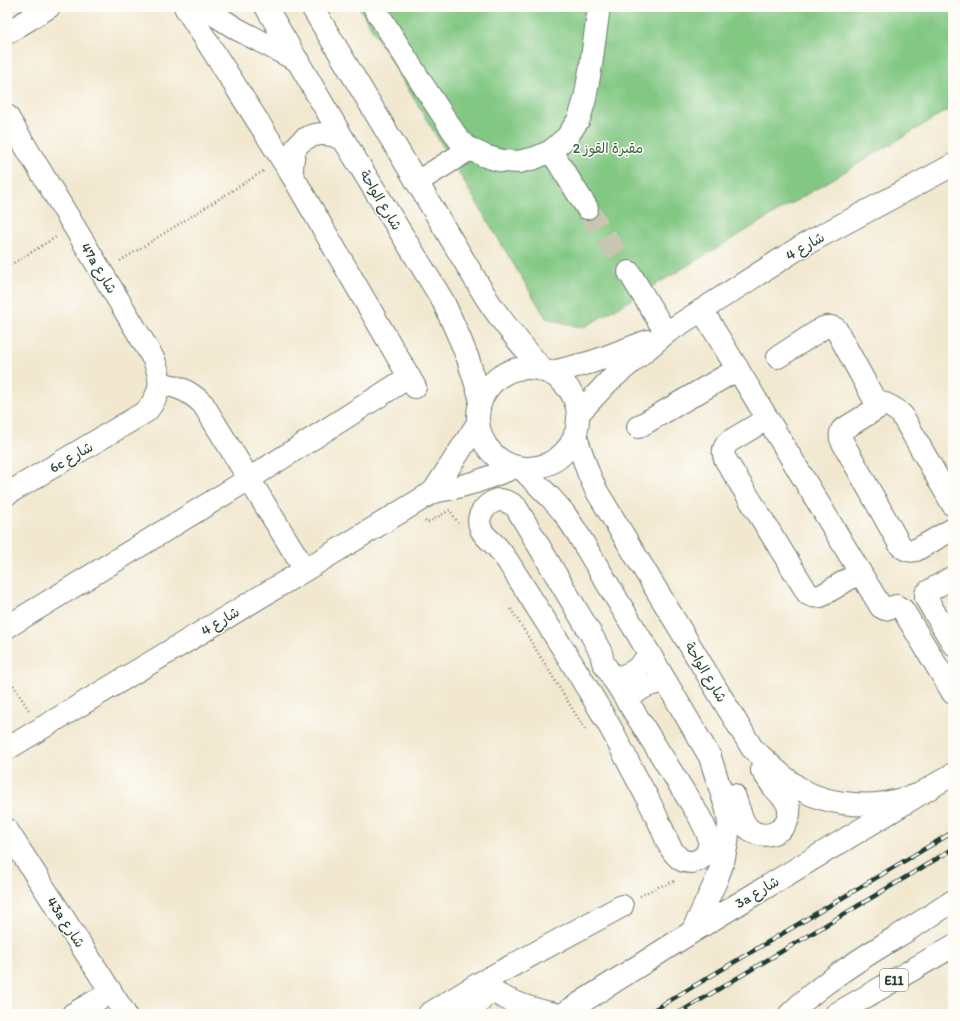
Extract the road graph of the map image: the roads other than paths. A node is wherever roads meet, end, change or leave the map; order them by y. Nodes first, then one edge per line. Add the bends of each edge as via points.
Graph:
1 (49, 7) edge
2 (185, 7) edge
3 (202, 7) edge
4 (266, 7) edge
5 (312, 7) edge
6 (374, 7) edge
7 (599, 7) edge
8 (7, 32) edge
9 (299, 61) junction
10 (7, 116) edge
11 (345, 142) junction
12 (470, 149) junction
13 (551, 151) junction
14 (953, 165) edge
15 (287, 167) junction
16 (417, 182) junction
17 (587, 208) tunnel mouth
18 (629, 272) tunnel mouth
19 (702, 310) junction
20 (664, 335) junction
21 (778, 357) dead end
22 (738, 369) junction
23 (547, 372) junction
24 (160, 384) junction
25 (481, 400) junction
26 (884, 404) junction
27 (767, 419) junction
28 (478, 423) junction
29 (576, 424) junction
30 (638, 427) dead end
31 (519, 467) junction
32 (249, 479) junction
33 (433, 492) junction
34 (7, 494) edge
35 (953, 505) edge
36 (953, 529) edge
37 (305, 570) junction
38 (860, 572) junction
39 (953, 577) edge
40 (7, 627) edge
41 (953, 643) edge
42 (649, 653) junction
43 (608, 671) junction
44 (578, 674) junction
45 (666, 682) junction
46 (953, 693) edge
47 (627, 701) junction
48 (639, 721) junction
49 (614, 736) junction
50 (752, 748) junction
51 (7, 749) edge
52 (710, 757) junction
53 (953, 774) edge
54 (917, 795) junction
55 (7, 830) edge
56 (953, 901) edge
57 (622, 906) road end
58 (692, 932) junction
59 (953, 946) edge
60 (485, 986) junction
61 (111, 992) junction
62 (73, 1014) edge
63 (125, 1014) edge
64 (429, 1014) edge
65 (467, 1014) edge
66 (555, 1014) edge
67 (563, 1014) edge
68 (790, 1014) edge
69 (836, 1014) edge

1 - 8 main road
2 - 15 main road
3 - 9 main road via 237,29
4 - 9 main road, شارع الواحة
5 - 16 main road
6 - 12 main road via 459,140
7 - 13 main road via 585,99 579,119 567,137
9 - 11 main road, شارع الواحة
10 - 24 main road, 47a شارع via 154,360
11 - 15 main road via 332,135 318,134 305,139 295,149 292,162
11 - 25 main road, شارع الواحة via 442,301 468,359
12 - 13 main road via 502,161 519,162
12 - 16 main road
13 - 17 main road
14 - 19 main road, شارع 4 via 802,246
15 - 32 main road via 412,382
16 - 23 main road via 500,318
18 - 20 main road
19 - 20 main road, شارع 4
19 - 22 main road
20 - 23 main road, شارع 4 via 592,362
20 - 29 main road, شارع 4 via 608,382
21 - 26 main road via 823,328 832,327 836,329 873,397
22 - 27 main road
22 - 30 main road
23 - 25 main road via 530,368 514,370 500,376 489,386
23 - 29 main road via 563,383 573,397
24 - 32 main road via 183,389 203,404
24 - 34 main road, 6c شارع via 156,399 147,411
25 - 28 main road
26 - 35 main road via 902,415
26 - 36 main road via 842,430 842,441 903,548 916,550
27 - 38 main road
27 - 38 main road via 726,444 723,454 805,591 812,596 820,596
28 - 31 main road via 482,438 490,451 502,461
28 - 33 main road, شارع 4
29 - 31 main road via 569,447 560,457 534,468
29 - 50 main road, شارع الواحة via 588,472 596,490
31 - 33 main road, شارع 4 via 476,482
31 - 42 main road via 564,514
32 - 37 main road
32 - 40 main road
33 - 37 main road, شارع 4
37 - 51 main road, شارع 4
38 - 46 main road via 881,607 885,610 896,606 903,610
39 - 41 main road via 926,594
42 - 43 main road via 642,664 632,672
42 - 45 main road
43 - 44 main road via 593,670
43 - 44 main road via 592,636 516,508 504,500 490,503 481,514 480,528 507,560
43 - 47 main road
44 - 49 main road
45 - 47 main road via 642,688
45 - 52 main road
47 - 48 main road
48 - 49 main road via 625,724
48 - 49 main road via 708,834 708,851 700,860 683,860 674,853
50 - 52 main road via 765,775 788,805 789,814 781,830 764,836 748,828 732,790
50 - 54 main road, شارع الواحة via 786,779 823,799 862,804 883,803
52 - 58 main road via 729,824 723,862
53 - 54 main road, 3a شارع
54 - 58 main road, 3a شارع
55 - 61 main road, 43a شارع
56 - 68 main road via 849,966
57 - 60 main road
58 - 67 main road, 3a شارع
59 - 69 main road, E11
60 - 64 main road
60 - 65 main road via 477,1005
60 - 66 main road via 500,996 520,1004
61 - 62 main road
61 - 63 main road, 43a شارع

